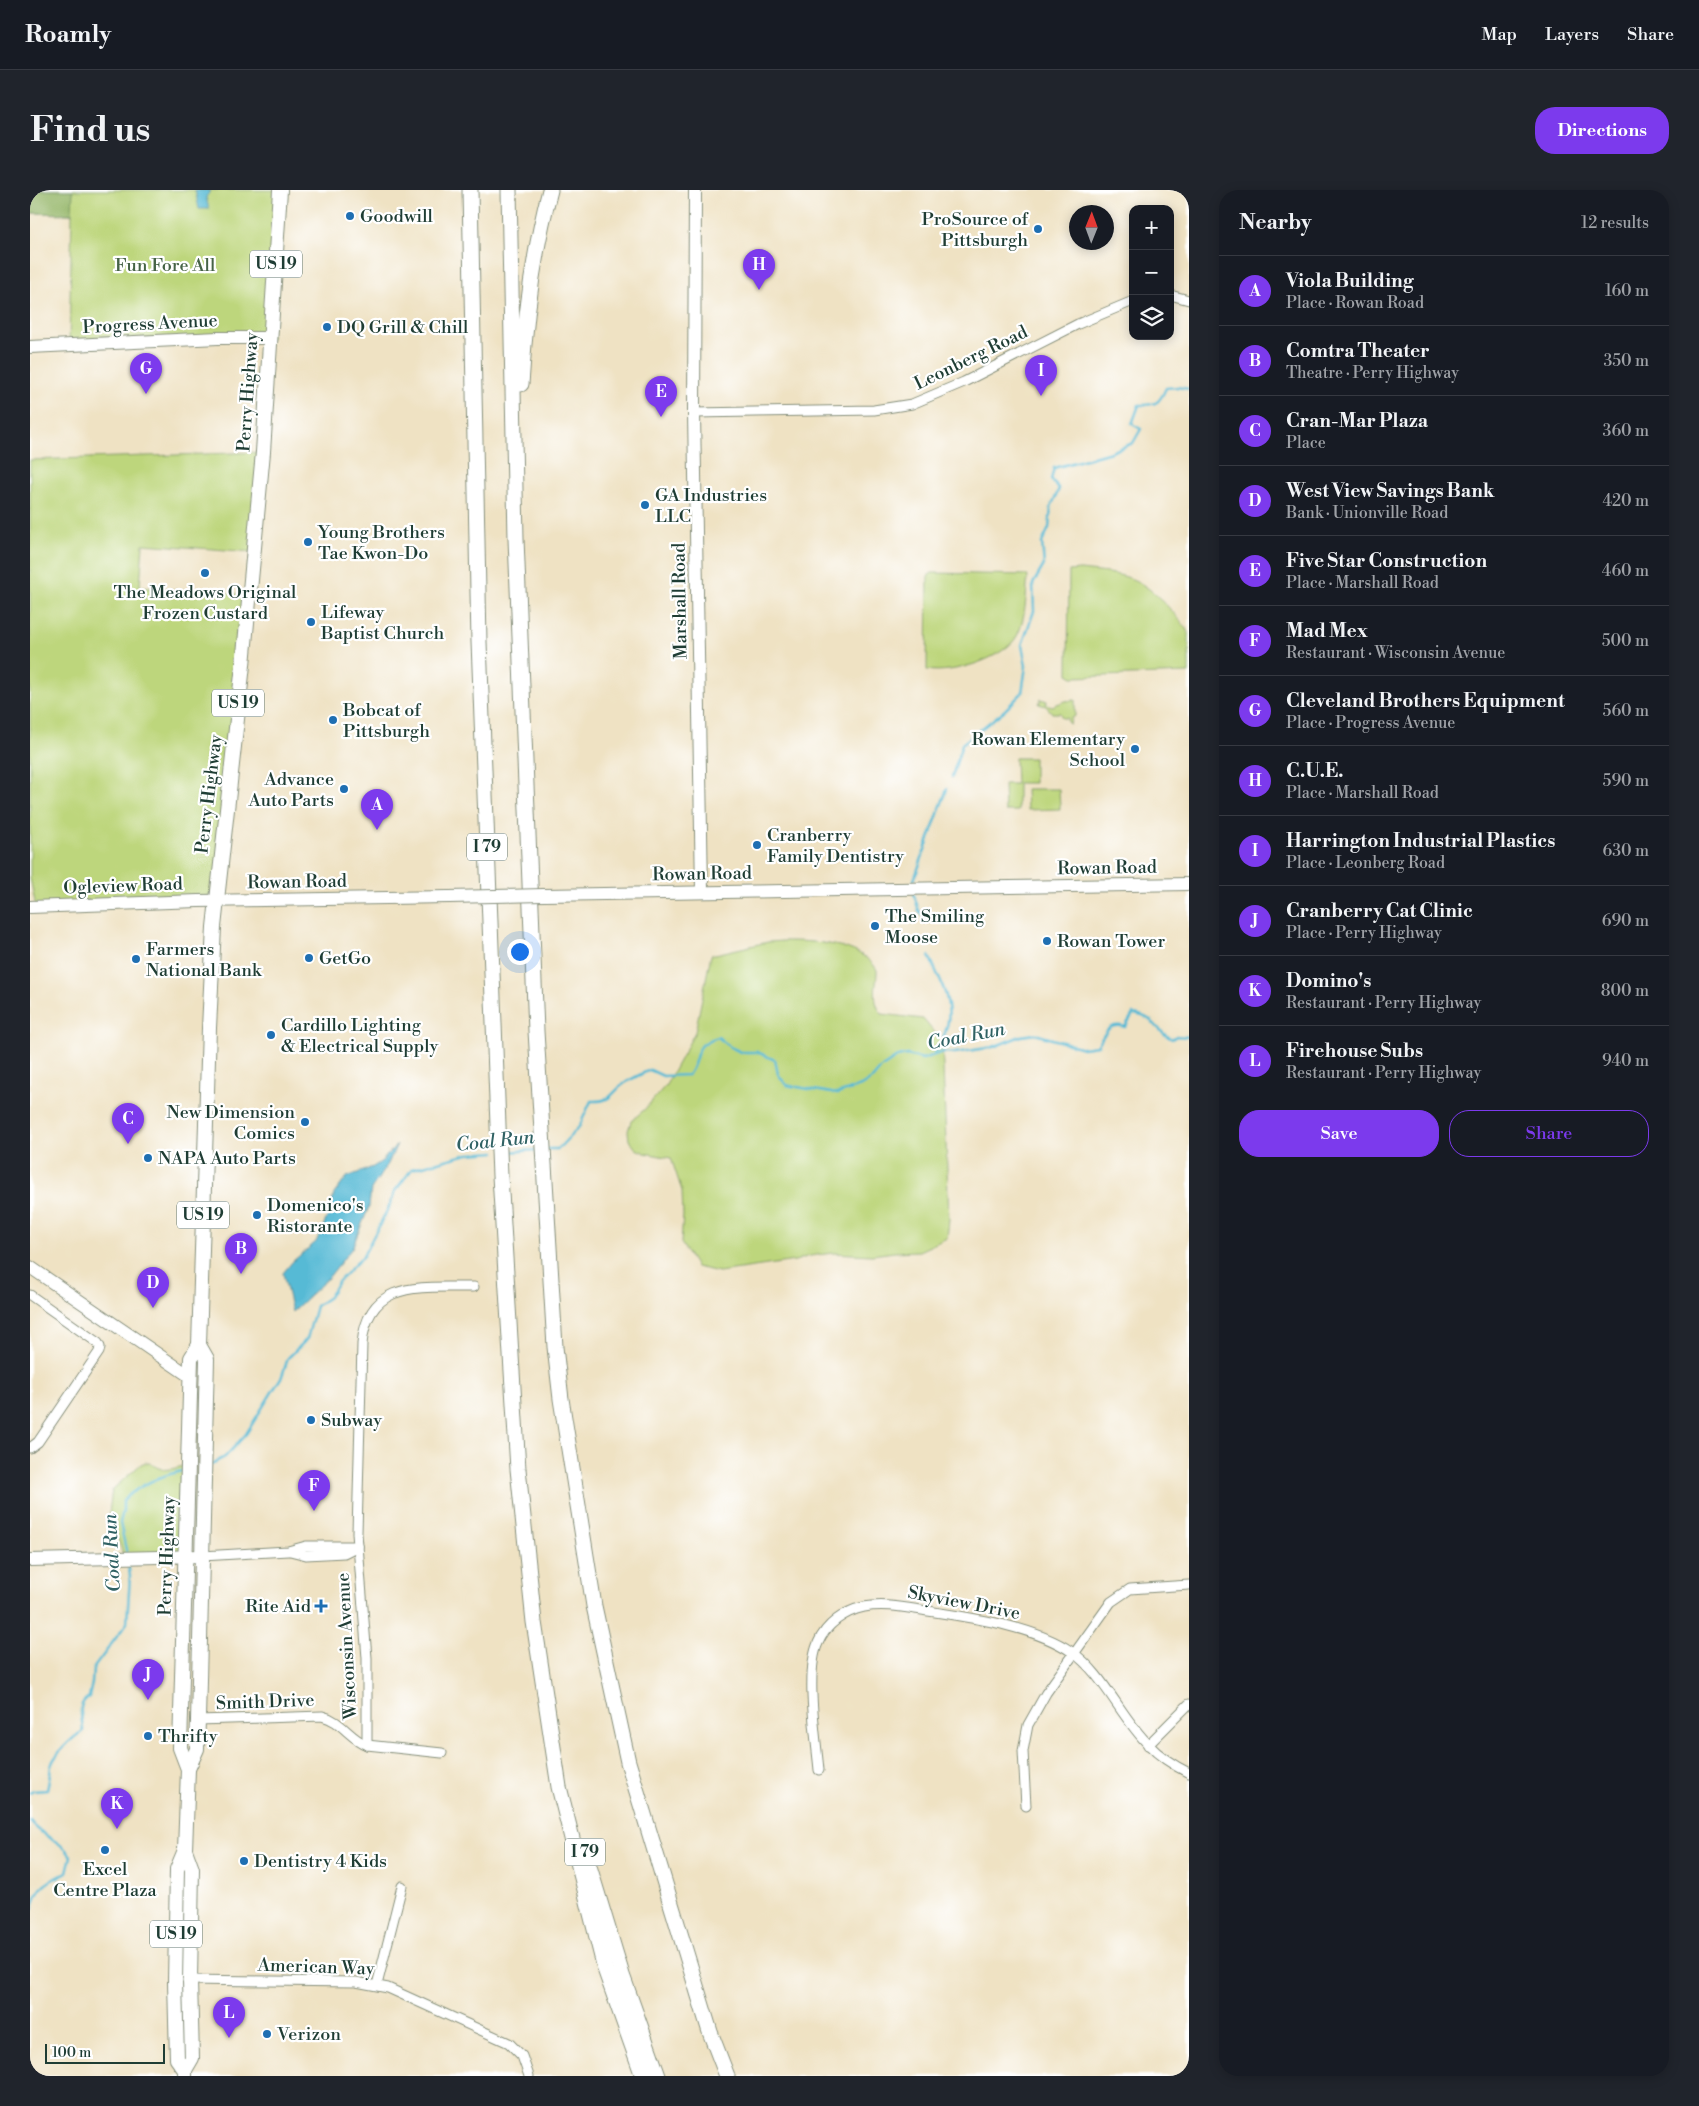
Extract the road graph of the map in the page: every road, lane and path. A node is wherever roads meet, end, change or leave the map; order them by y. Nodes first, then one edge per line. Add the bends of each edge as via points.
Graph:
1 (280, 190) edge
2 (470, 190) edge
3 (510, 190) edge
4 (550, 190) edge
5 (695, 190) edge
6 (1174, 296) edge
7 (1189, 300) edge
8 (1129, 302) edge
9 (271, 338) junction
10 (30, 347) edge
11 (694, 413) junction
12 (515, 490) junction
13 (1189, 884) edge
14 (702, 891) junction
15 (216, 901) junction
16 (30, 907) edge
17 (31, 1269) edge
18 (474, 1287) dead end
19 (30, 1295) edge
20 (200, 1345) junction
21 (191, 1377) junction
22 (30, 1448) edge
23 (358, 1546) junction
24 (186, 1556) junction
25 (202, 1556) junction
26 (30, 1560) edge
27 (1189, 1585) edge
28 (534, 1622) junction
29 (1074, 1653) junction
30 (1189, 1704) edge
31 (198, 1720) junction
32 (367, 1745) junction
33 (1148, 1745) junction
34 (442, 1753) dead end
35 (188, 1769) junction
36 (819, 1770) dead end
37 (1189, 1773) edge
38 (1026, 1806) dead end
39 (185, 1850) junction
40 (402, 1886) dead end
41 (190, 1980) junction
42 (175, 1982) junction
43 (377, 1985) junction
44 (185, 2073) edge
45 (530, 2076) edge
46 (643, 2076) edge
47 (658, 2076) edge
48 (727, 2076) edge

1 - 9 main road, Perry Highway / US 19
2 - 28 highway, I 79 via 479,642 500,1176 518,1469
3 - 12 highway, I 79
4 - 12 highway via 530,279
5 - 11 street, Marshall Road
6 - 7 street
8 - 11 street, Leonberg Road via 912,404 874,410
9 - 10 street, Progress Avenue
9 - 15 main road, Perry Highway / US 19 via 250,595
11 - 14 street, Marshall Road
12 - 48 highway, I 79 via 536,1031 561,1399 594,1606 628,1762 710,2032
13 - 14 street, Rowan Road
14 - 15 street, Rowan Road, bridge
15 - 16 street, Ogleview Road
15 - 20 main road, Perry Highway / US 19 via 209,1013
17 - 21 street
18 - 23 street, Wisconsin Avenue via 407,1290 379,1302 368,1316 362,1344
19 - 22 street via 100,1347 38,1442
20 - 21 main road, Perry Highway / US 19 via 191,1358
20 - 25 main road, Perry Highway / US 19 via 207,1359
21 - 24 main road, Perry Highway / US 19
23 - 25 street, Wisconsin Avenue via 344,1553 288,1551
23 - 32 street, Wisconsin Avenue via 367,1658
24 - 25 street
24 - 26 street
24 - 35 main road, Perry Highway / US 19 via 180,1748
25 - 31 main road, Perry Highway / US 19
27 - 29 street via 1145,1586 1120,1594
28 - 46 highway via 558,1787 606,1969
28 - 47 highway, I 79 via 568,1782 594,1882 622,1975
29 - 33 street, Skyview Drive
29 - 36 street, Skyview Drive via 1037,1636 983,1620 881,1605 863,1607 843,1615 828,1627 814,1654 812,1688
29 - 38 street via 1028,1725 1023,1751
30 - 33 street
31 - 32 street, Smith Drive via 322,1716 334,1720
31 - 35 main road, Perry Highway / US 19 via 197,1749
32 - 34 street, Smith Drive
33 - 37 street, Skyview Drive
35 - 39 main road, Perry Highway / US 19
39 - 41 main road, Perry Highway / US 19 via 192,1869
39 - 42 main road, Perry Highway / US 19 via 177,1869
40 - 43 street
41 - 42 street, American Way
41 - 43 street, American Way
41 - 44 main road, Perry Highway / US 19 via 192,2058
42 - 44 main road, Perry Highway / US 19 via 177,2059
43 - 45 street, American Way via 509,2043 522,2056

